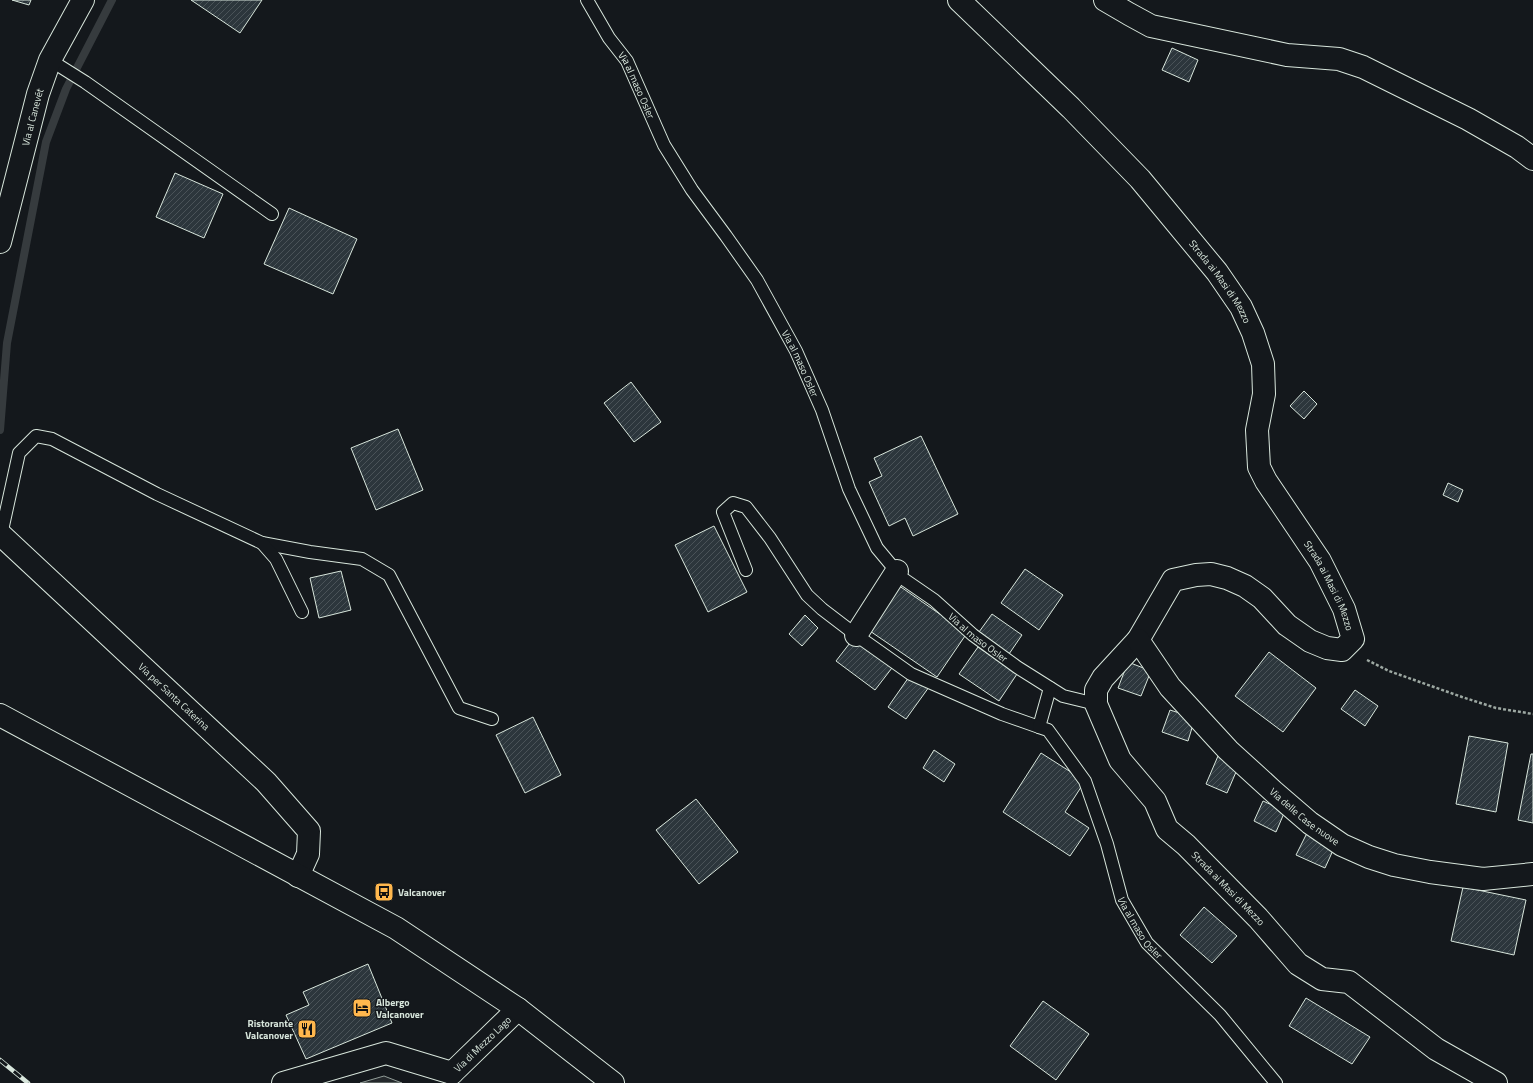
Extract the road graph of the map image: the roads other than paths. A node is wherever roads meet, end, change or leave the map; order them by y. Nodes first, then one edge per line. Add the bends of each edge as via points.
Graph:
1 (83, 0) edge
2 (587, 0) edge
3 (959, 0) edge
4 (1105, 0) edge
5 (57, 65) junction
6 (1533, 159) edge
7 (272, 214) dead end
8 (0, 242) edge
9 (1, 535) edge
10 (262, 543) junction
11 (746, 570) dead end
12 (897, 571) junction
13 (302, 612) dead end
14 (856, 634) junction
15 (1138, 640) junction
16 (1050, 688) junction
17 (1096, 704) junction
18 (5, 718) edge
19 (492, 719) dead end
20 (1039, 727) junction
21 (1533, 874) edge
22 (298, 876) junction
23 (518, 1009) junction
24 (456, 1078) edge
25 (283, 1083) edge
26 (614, 1083) edge
27 (1276, 1083) edge
28 (1496, 1083) edge

1 - 5 street, Via al Canevét
2 - 12 lane, Via al maso Osler via 609,38 627,61 664,145 692,190 757,280 796,351 822,410 849,489 877,548
3 - 15 street, Strada ai Masi di Mezzo via 1140,179 1217,272 1241,307 1263,364 1264,394 1257,430 1259,467 1320,561 1344,609 1353,640 1342,650 1327,648 1310,641 1287,625 1262,598 1245,586 1212,574 1173,580
4 - 6 street via 1158,28 1287,55 1339,59 1363,67 1468,119 1518,147
5 - 7 lane via 86,82
5 - 8 street, Via al Canevét via 38,94
9 - 10 lane via 18,453 36,436 52,439 157,494
9 - 22 street, Via per Santa Caterina via 266,782 309,831 308,854
10 - 13 lane via 276,559
10 - 19 lane via 362,559 389,575 459,708
11 - 14 lane, Via al maso Osler via 723,512 733,503 746,507 770,538 807,595
12 - 14 street
12 - 16 lane, Via al maso Osler via 902,578 934,600 973,635
14 - 20 lane, Via al maso Osler via 911,674 1002,714
15 - 17 street, Strada ai Masi di Mezzo via 1103,678 1096,690
15 - 21 street, Via delle Case nuove via 1170,687 1228,750 1310,823 1342,845 1394,865 1430,872 1483,879
16 - 17 lane, Via al maso Osler via 1063,696
16 - 20 lane
17 - 28 street, Strada ai Masi di Mezzo via 1120,760 1155,801 1167,829 1258,918 1298,964 1322,979 1349,982 1436,1049
18 - 22 street
20 - 27 lane, Via al maso Osler via 1048,730 1085,781 1107,844 1122,900 1147,943 1220,1015
22 - 23 street via 396,928
23 - 24 street, Via di Mezzo Lago
23 - 26 street
24 - 25 street, Via di Mezzo Lago via 386,1053

